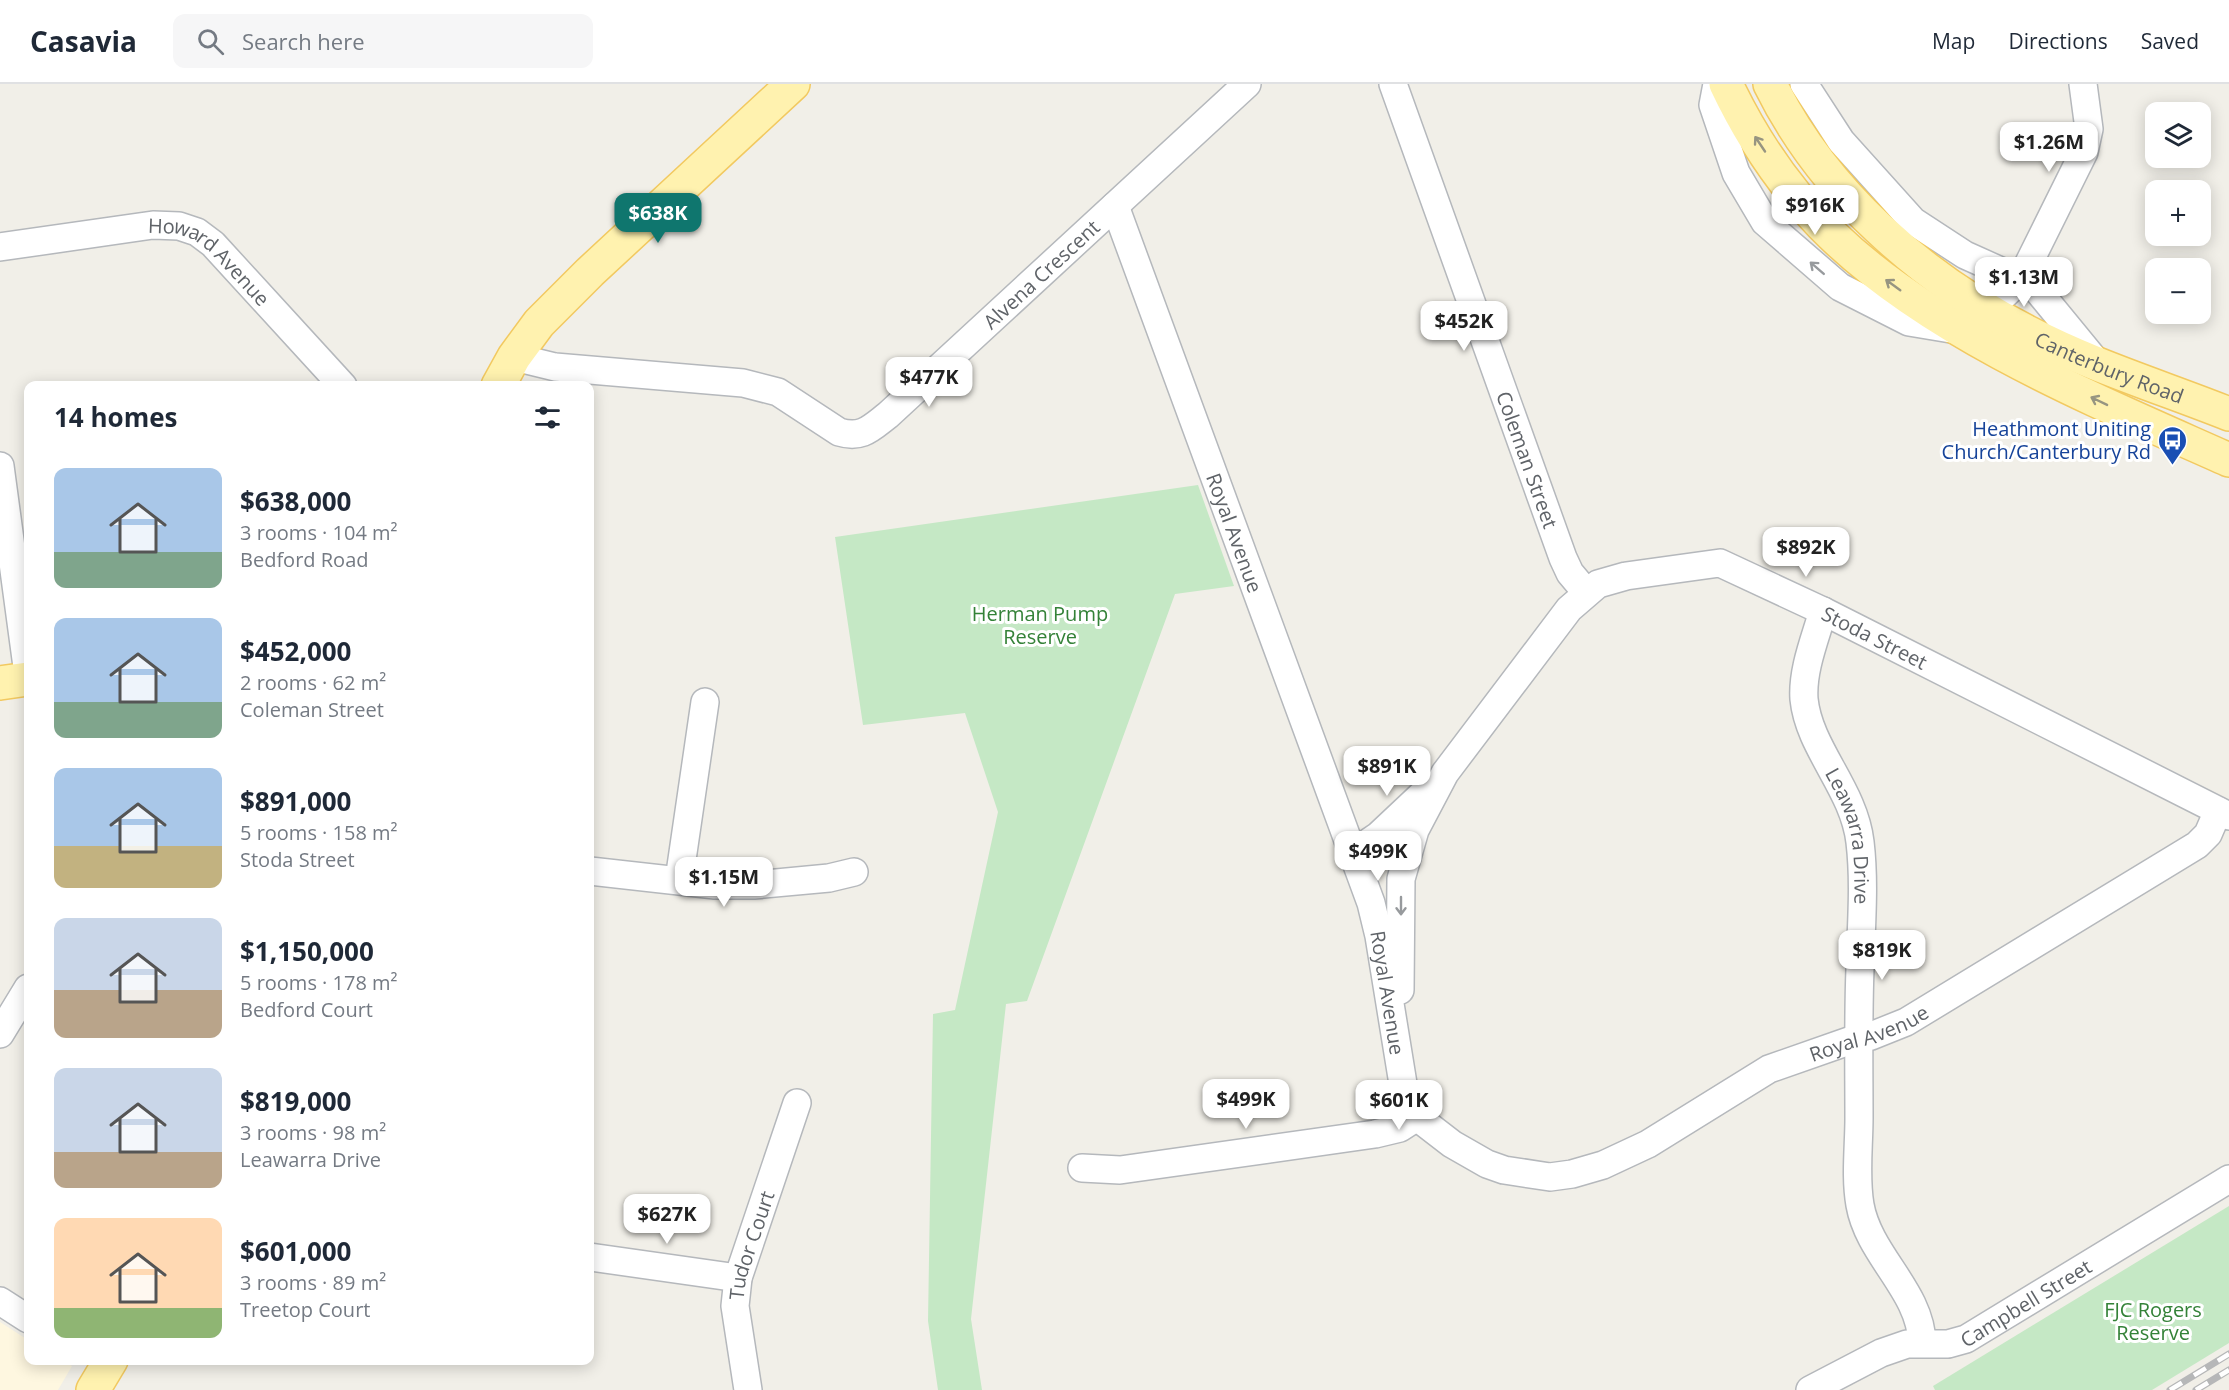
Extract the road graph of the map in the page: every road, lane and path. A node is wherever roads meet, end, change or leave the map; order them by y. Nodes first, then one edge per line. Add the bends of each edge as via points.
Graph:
1 (793, 84) edge
2 (1247, 84) edge
3 (1393, 84) edge
4 (1717, 84) edge
5 (1725, 84) edge
6 (1770, 84) edge
7 (1804, 84) edge
8 (2083, 84) edge
9 (1115, 206) junction
10 (0, 247) edge
11 (2028, 276) junction
12 (1972, 318) junction
13 (514, 357) junction
14 (2100, 366) junction
15 (338, 381) edge
16 (501, 381) edge
17 (2229, 414) edge
18 (2229, 460) edge
19 (0, 466) edge
20 (1586, 592) junction
21 (1823, 611) junction
22 (24, 644) edge
23 (24, 680) edge
24 (0, 683) edge
25 (705, 702) dead end
26 (1445, 773) junction
27 (2224, 813) edge
28 (1353, 853) junction
29 (594, 871) edge
30 (854, 872) dead end
31 (679, 880) junction
32 (24, 995) edge
33 (1392, 1016) junction
34 (0, 1034) edge
35 (1859, 1039) junction
36 (797, 1103) dead end
37 (1417, 1117) junction
38 (1082, 1168) dead end
39 (2229, 1179) edge
40 (594, 1258) edge
41 (738, 1278) junction
42 (0, 1301) edge
43 (24, 1316) edge
44 (1922, 1343) junction
45 (748, 1390) edge
46 (1810, 1390) edge

1 - 13 main road via 590,272 539,322
2 - 9 street, Alvena Crescent
3 - 20 street, Coleman Street via 1563,558
12 -> 4 street via 1909,322 1840,287 1765,222 1736,173 1713,105
12 -> 5 main road, Canterbury Road via 1892,284 1832,235 1773,164
6 - 12 main road, Canterbury Road via 1808,147 1843,190 1914,260 1942,281
7 - 11 street via 1841,141 1913,221 1965,255
8 - 11 street via 2089,129 2084,152
9 - 13 street, Alvena Crescent via 888,415 859,435 839,432 778,392 743,383 555,367
9 - 28 street, Royal Avenue
10 - 15 street, Howard Avenue via 153,225 179,226 197,232 213,244
11 - 12 street
11 - 14 street
12 - 14 main road, Canterbury Road via 2026,332
18 -> 12 main road, Canterbury Road via 2107,405
13 - 16 main road
14 - 17 main road, Canterbury Road
19 - 22 street
20 - 21 street, Stoda Street via 1619,577 1719,563
20 - 26 street, Stoda Street
21 - 27 street, Stoda Street
21 - 35 street, Leawarra Drive via 1808,665 1804,698 1810,726 1846,794 1860,840 1863,902
23 - 24 main road
25 - 31 street
26 - 28 street, Stoda Street via 1378,836
26 -> 33 street, Stoda Street via 1415,830 1401,879 1401,988
27 - 35 street, Royal Avenue via 2197,845 1914,1017
28 - 33 street, Royal Avenue via 1371,903
29 - 31 street
30 - 31 street via 754,885
32 - 34 street
33 - 37 street, Royal Avenue via 1404,1090
35 - 37 street, Royal Avenue via 1769,1069 1648,1144 1603,1165 1572,1174 1550,1177 1496,1167 1452,1143
35 - 44 street, Leawarra Drive via 1860,1205 1871,1236 1917,1314
36 - 41 street, Tudor Court
37 - 38 street via 1400,1128 1375,1134 1120,1170
39 - 44 street, Campbell Street via 1966,1339 1948,1344
40 - 41 street
41 - 45 street, Tudor Court via 735,1306
42 - 43 street
44 - 46 street, Campbell Street via 1881,1353

